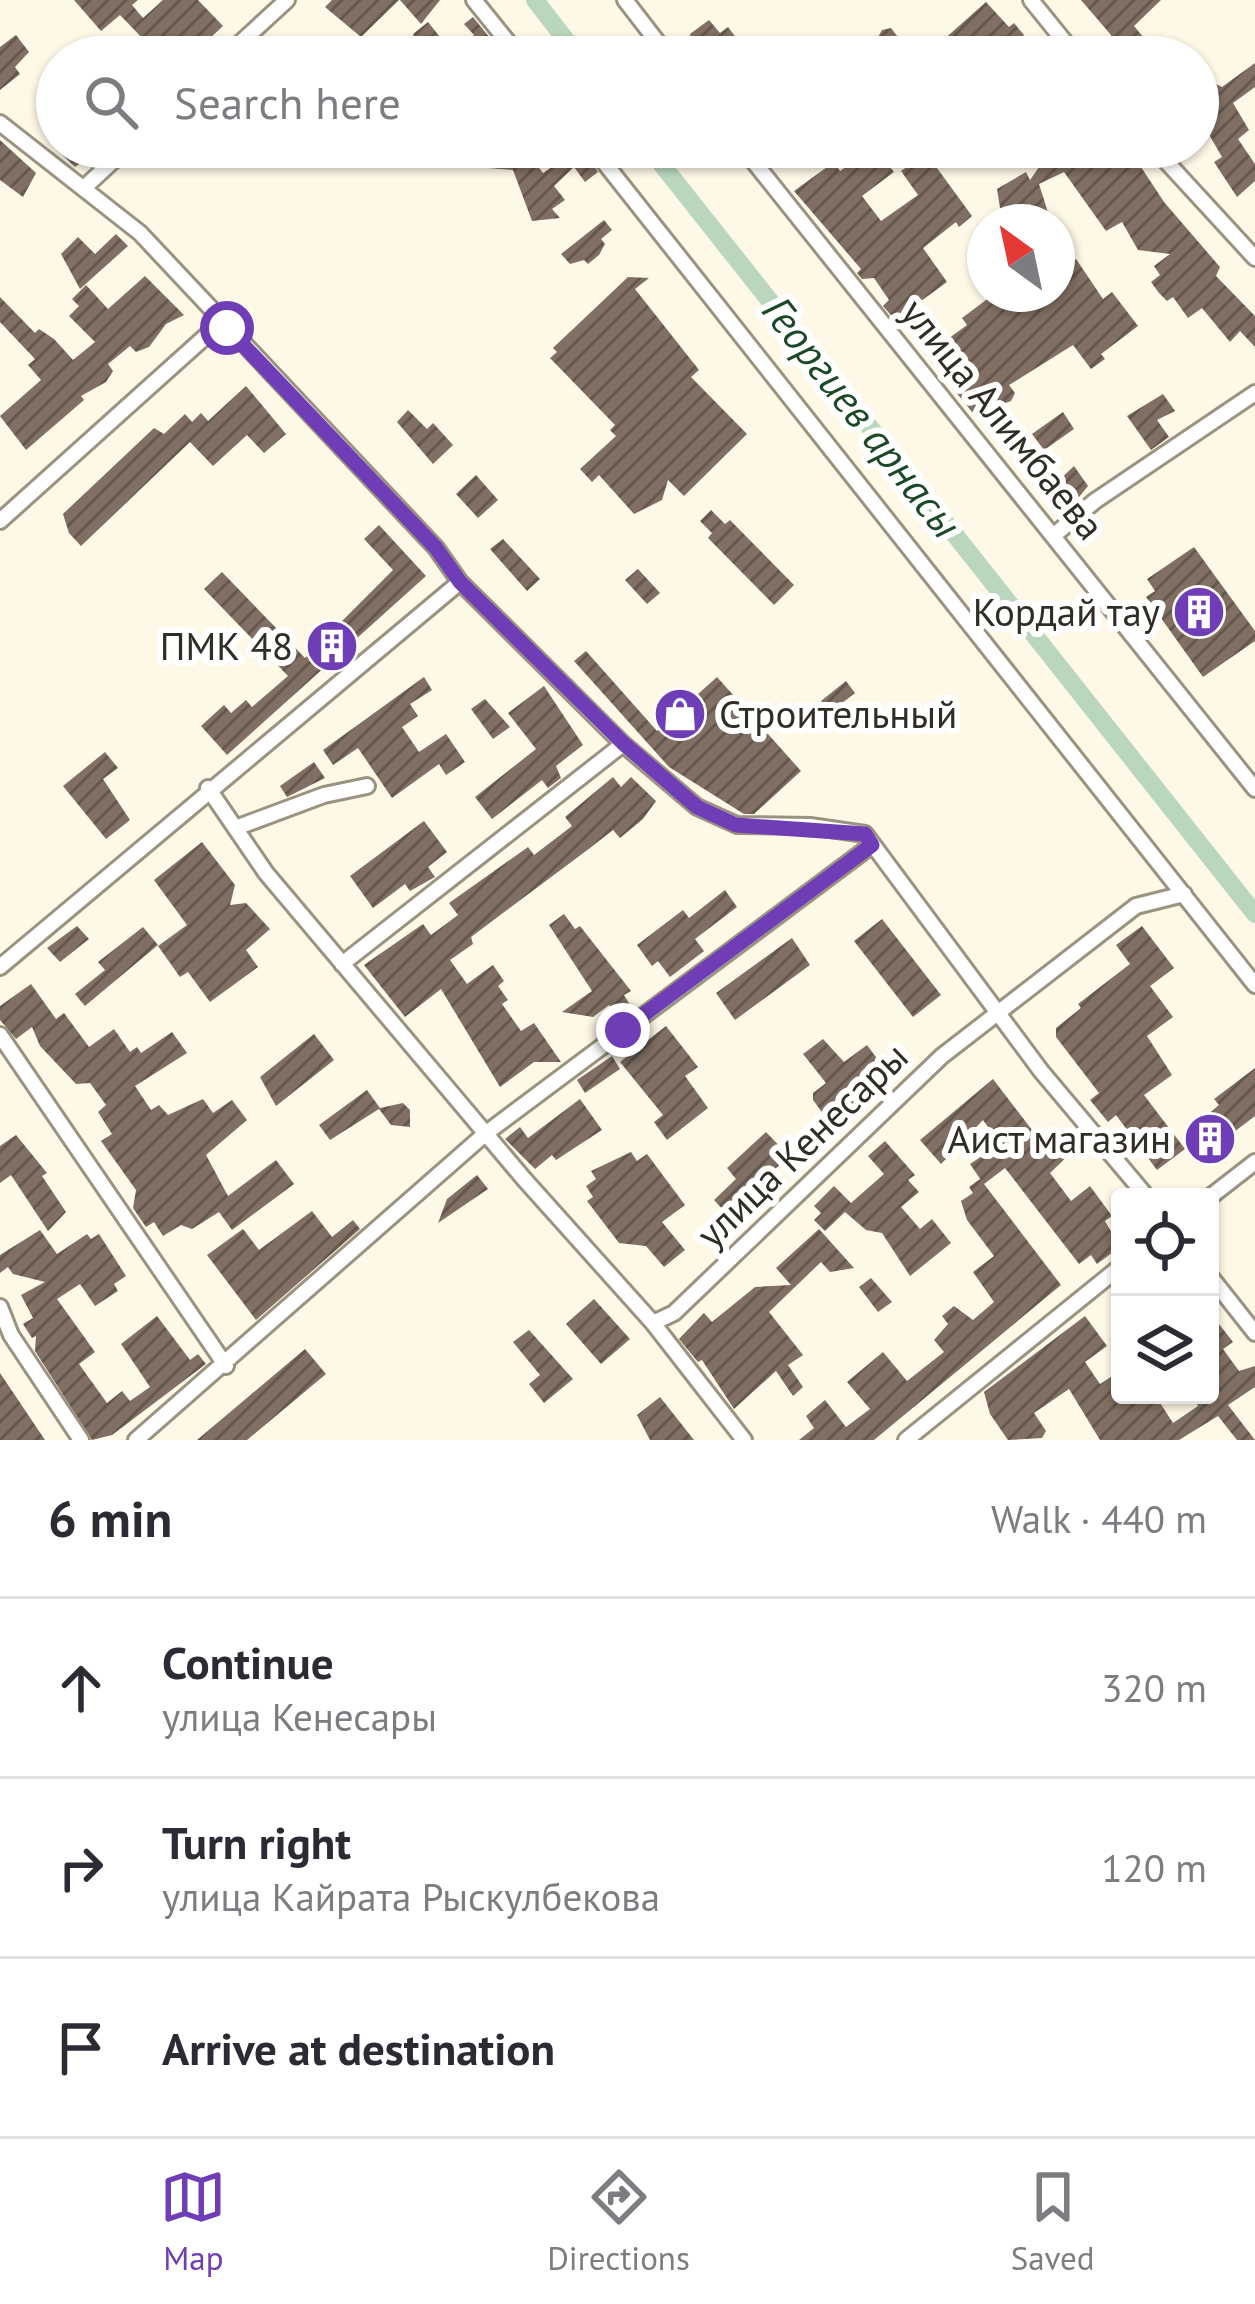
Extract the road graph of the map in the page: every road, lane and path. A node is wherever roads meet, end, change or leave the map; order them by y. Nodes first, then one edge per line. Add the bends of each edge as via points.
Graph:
1 (286, 0) edge
2 (474, 0) edge
3 (625, 0) edge
4 (1031, 0) edge
5 (247, 36) edge
6 (503, 36) edge
7 (653, 36) edge
8 (1060, 36) edge
9 (0, 123) edge
10 (36, 149) edge
11 (61, 168) edge
12 (105, 168) edge
13 (609, 168) edge
14 (759, 168) edge
15 (1172, 168) edge
16 (86, 186) junction
17 (1255, 258) edge
18 (227, 328) junction
19 (1255, 393) edge
20 (0, 521) edge
21 (1053, 536) junction
22 (460, 582) junction
23 (623, 743) junction
24 (367, 786) dead end
25 (208, 788) junction
26 (1255, 789) edge
27 (238, 827) junction
28 (872, 845) junction
29 (1184, 893) junction
30 (342, 964) junction
31 (0, 967) edge
32 (1255, 985) edge
33 (997, 1014) junction
34 (0, 1035) edge
35 (485, 1134) junction
36 (1255, 1162) edge
37 (1140, 1188) edge
38 (1219, 1190) edge
39 (1111, 1274) edge
40 (1219, 1287) edge
41 (0, 1306) edge
42 (653, 1323) junction
43 (1255, 1333) edge
44 (226, 1366) junction
45 (81, 1440) edge
46 (136, 1440) edge
47 (744, 1440) edge
48 (906, 1440) edge

1 - 5 street
2 - 6 street
3 - 7 street
4 - 8 street
9 - 10 street
11 - 16 street
12 - 16 street
13 - 29 street
14 - 21 street, улица Алимбаева
15 - 17 street
16 - 18 street
18 - 20 street via 206,336
18 - 22 street
19 - 21 street
21 - 26 street, улица Алимбаева
22 - 23 street
22 - 25 street
23 - 28 street via 697,807 736,825 865,834
23 - 30 street
24 - 27 street
25 - 27 street
25 - 31 street
27 - 30 street
28 - 33 street
28 - 35 street
29 - 32 street
29 - 33 street, улица Кенесары via 1136,906
30 - 35 street
33 - 37 street
33 - 42 street, улица Кенесары via 941,1056 674,1313
34 - 44 street
35 - 42 street
35 - 44 street
36 - 38 street
39 - 48 street
40 - 43 street
41 - 45 street via 11,1336
42 - 47 street
44 - 46 street

